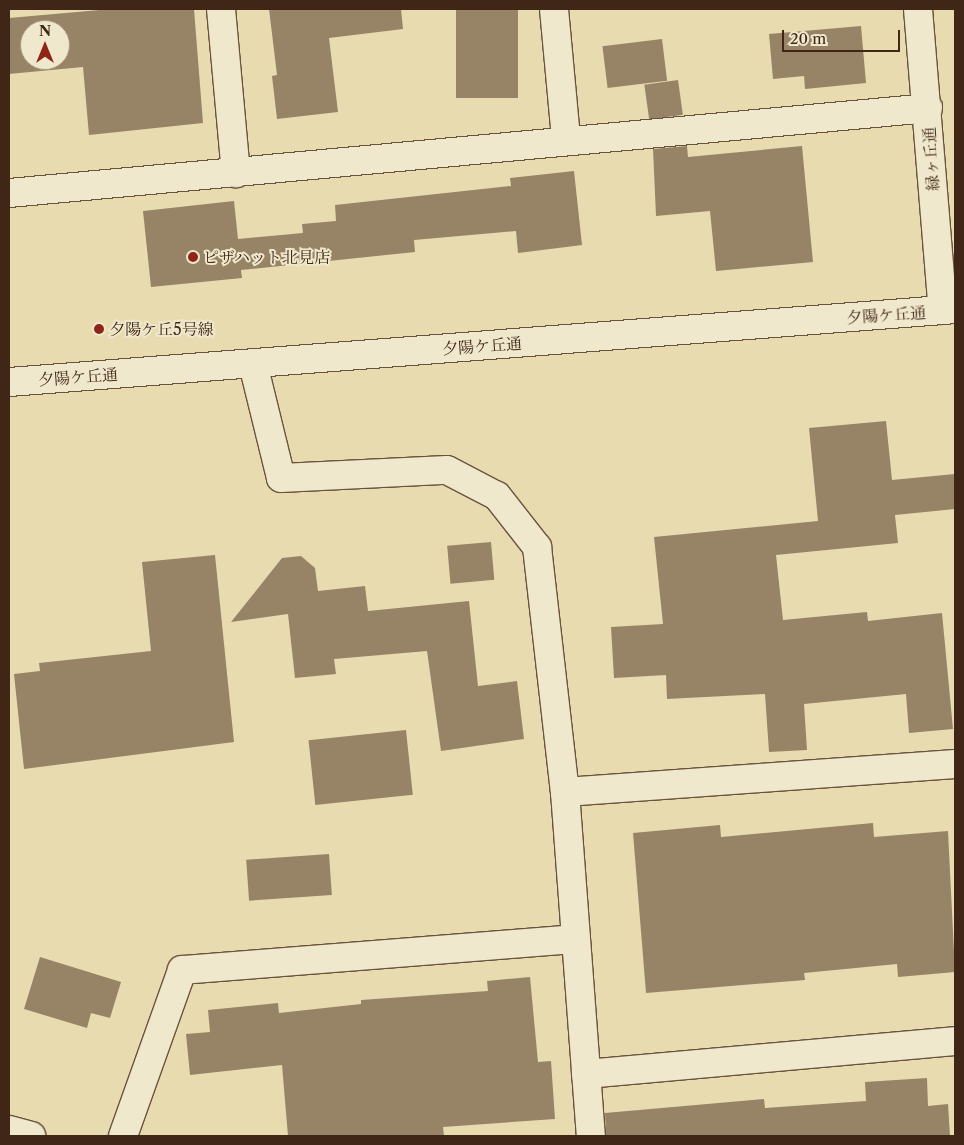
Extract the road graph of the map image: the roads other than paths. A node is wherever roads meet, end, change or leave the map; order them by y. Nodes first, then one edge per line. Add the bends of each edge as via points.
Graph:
1 (221, 9) edge
2 (554, 9) edge
3 (918, 9) edge
4 (928, 108) junction
5 (566, 138) junction
6 (236, 173) junction
7 (9, 193) edge
8 (949, 310) edge
9 (254, 364) junction
10 (9, 382) edge
11 (955, 764) edge
12 (565, 792) junction
13 (576, 939) junction
14 (955, 1041) edge
15 (586, 1074) junction
16 (9, 1130) edge
17 (31, 1136) edge
18 (123, 1136) edge
19 (591, 1136) edge

1 - 6 street
2 - 5 street
3 - 4 street, 緑ヶ丘通
4 - 5 street
4 - 8 street, 緑ヶ丘通
5 - 6 street
6 - 7 street
8 - 9 street, 夕陽ケ丘通
9 - 10 street, 夕陽ケ丘通
9 - 12 street via 281,478 447,470 497,496 537,547
11 - 12 street
12 - 13 street
13 - 15 street
13 - 18 street via 182,970
14 - 15 street
15 - 19 street
16 - 17 street

